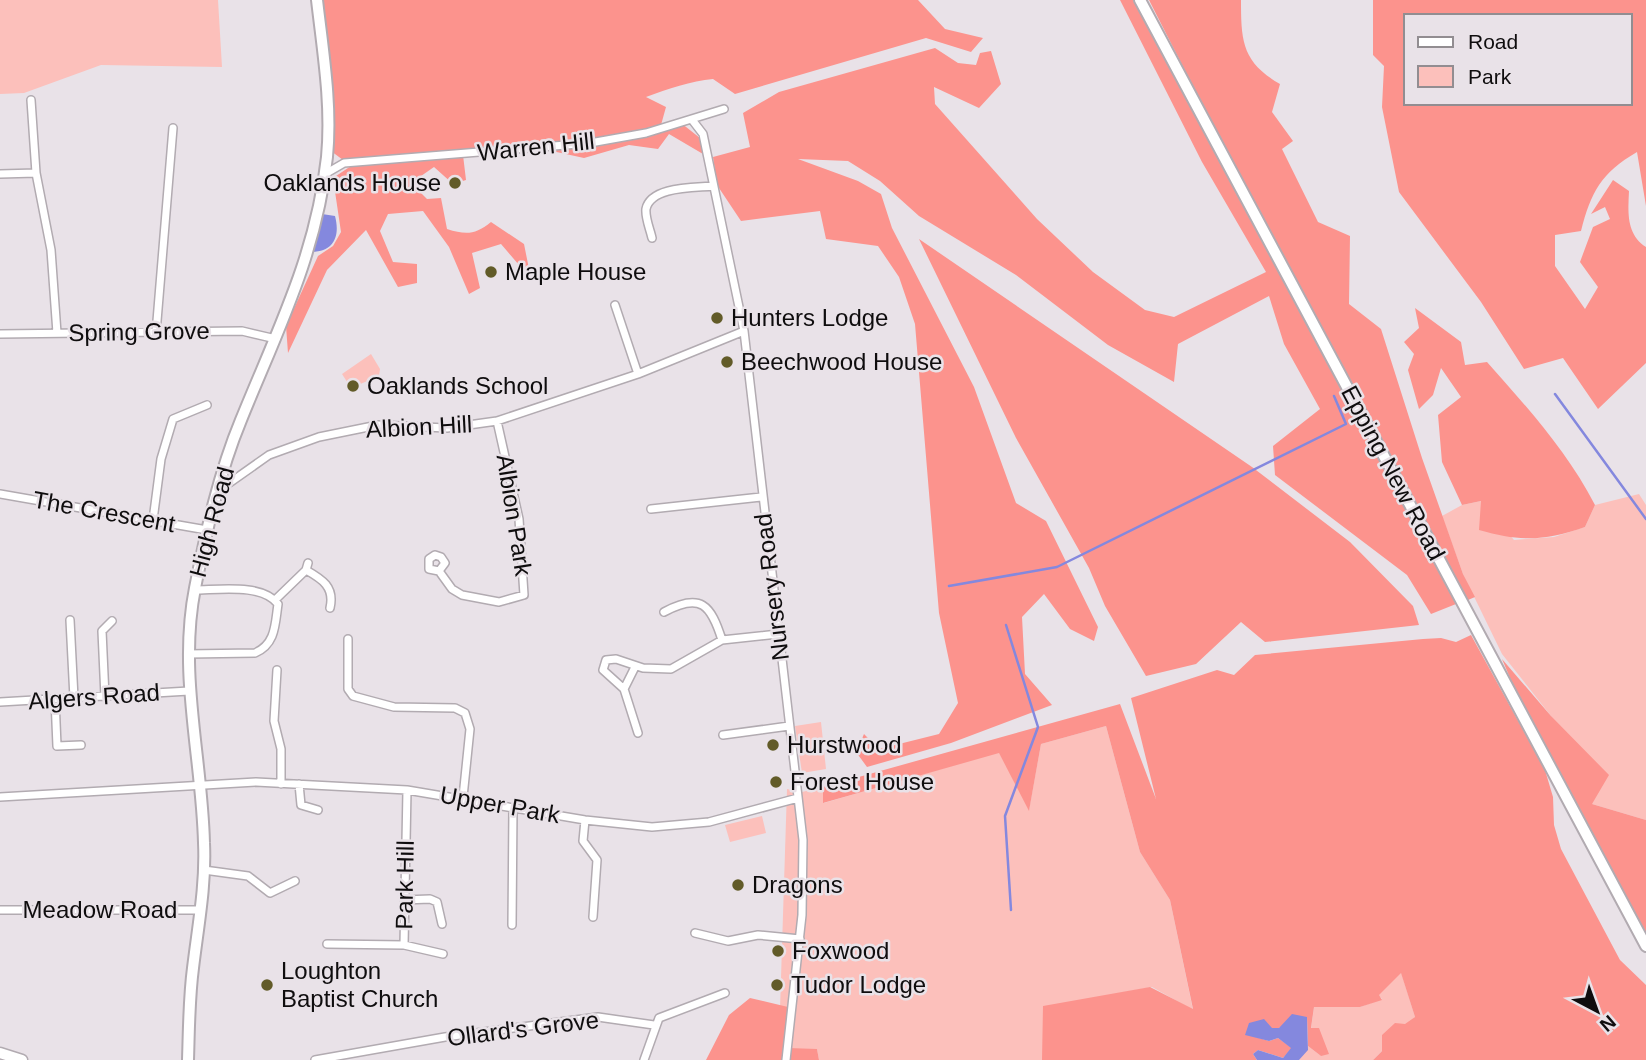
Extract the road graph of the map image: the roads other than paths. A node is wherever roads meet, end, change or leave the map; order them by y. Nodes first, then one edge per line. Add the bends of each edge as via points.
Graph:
1 (317, 0) edge
2 (1140, 0) edge
3 (31, 100) dead end
4 (724, 109) dead end
5 (693, 121) junction
6 (173, 128) dead end
7 (327, 156) junction
8 (344, 163) junction
9 (36, 173) junction
10 (0, 174) edge
11 (324, 175) junction
12 (713, 186) junction
13 (652, 238) dead end
14 (615, 305) dead end
15 (744, 331) junction
16 (156, 332) junction
17 (57, 333) junction
18 (0, 334) edge
19 (276, 339) junction
20 (638, 374) junction
21 (207, 405) dead end
22 (498, 421) junction
23 (218, 491) junction
24 (0, 494) edge
25 (761, 497) junction
26 (651, 509) dead end
27 (153, 520) junction
28 (207, 530) junction
29 (439, 572) dead end
30 (194, 590) junction
31 (275, 600) junction
32 (330, 608) dead end
33 (664, 612) dead end
34 (70, 620) dead end
35 (112, 621) dead end
36 (778, 634) junction
37 (348, 639) dead end
38 (722, 640) junction
39 (188, 654) junction
40 (635, 667) junction
41 (277, 670) dead end
42 (624, 689) junction
43 (189, 691) junction
44 (105, 697) junction
45 (74, 698) junction
46 (55, 699) junction
47 (0, 702) edge
48 (789, 726) junction
49 (638, 733) dead end
50 (723, 735) dead end
51 (81, 745) dead end
52 (281, 784) junction
53 (299, 784) junction
54 (198, 786) junction
55 (407, 790) junction
56 (0, 797) edge
57 (463, 797) junction
58 (798, 798) junction
59 (513, 808) junction
60 (318, 810) dead end
61 (586, 820) junction
62 (204, 870) junction
63 (295, 881) dead end
64 (404, 900) junction
65 (0, 910) edge
66 (200, 910) junction
67 (521, 917) dead end
68 (593, 917) dead end
69 (442, 924) dead end
70 (695, 933) dead end
71 (800, 939) junction
72 (327, 944) dead end
73 (404, 945) junction
74 (1646, 946) edge
75 (443, 954) dead end
76 (725, 993) dead end
77 (654, 1025) junction
78 (0, 1053) edge
79 (22, 1060) edge
80 (188, 1060) edge
81 (315, 1060) edge
82 (644, 1060) edge
83 (786, 1060) edge

1 - 7 main road, High Road via 326,81
2 - 74 main road, Epping New Road
3 - 9 street
4 - 5 street, Warren Hill
5 - 8 street, Warren Hill via 590,143
5 - 12 street, Nursery Road via 703,134
6 - 16 street
7 - 8 street, Warren Hill
7 - 11 main road, High Road
8 - 11 street, Warren Hill
9 - 10 street
9 - 17 street via 51,250
11 - 19 main road, High Road via 295,296
12 - 13 street via 661,194 650,201 646,214
12 - 15 street, Nursery Road
14 - 20 street
15 - 20 street, Albion Hill
15 - 25 street, Nursery Road
16 - 17 street, Spring Grove
16 - 19 street, Spring Grove via 242,331
17 - 18 street, Spring Grove
19 - 23 main road, High Road via 240,422
20 - 22 street, Albion Hill
21 - 27 street via 173,419 161,460
22 - 23 street, Albion Hill via 447,428 378,425 319,437 270,455
22 - 29 street, Albion Park via 519,519 524,595 499,601 462,596
23 - 28 main road, High Road
24 - 27 street, The Crescent
25 - 26 street
25 - 36 street, Nursery Road
27 - 28 street, The Crescent
28 - 30 main road, High Road
30 - 31 street via 256,591
30 - 39 main road, High Road
31 - 32 street via 307,566 325,581 333,596
31 - 39 street via 274,630 264,649
33 - 38 street via 683,602 703,604 713,612
34 - 45 street
35 - 44 street via 102,631
36 - 38 street
36 - 48 street, Nursery Road
37 - 57 street via 348,689 353,696 394,707 455,708 465,713 470,729
38 - 40 street via 671,669
39 - 43 main road, High Road
40 - 42 street
40 - 42 street via 616,659 604,662 604,674
41 - 52 street via 274,722 281,748
42 - 49 street
43 - 44 street, Algers Road
43 - 54 main road, High Road
44 - 45 street, Algers Road
45 - 46 street, Algers Road
46 - 47 street, Algers Road
46 - 51 street via 57,747
48 - 50 street
48 - 58 street, Nursery Road
52 - 53 street, Upper Park
52 - 54 street, Upper Park
53 - 55 street, Upper Park
53 - 60 street via 301,804
54 - 56 street, Upper Park
54 - 62 main road, High Road
55 - 57 street, Upper Park
55 - 64 street, Park Hill
57 - 59 street, Upper Park
58 - 61 street, Upper Park via 687,826
58 - 71 street, Nursery Road via 803,840
59 - 61 street, Upper Park
59 - 67 street via 512,921
61 - 68 street via 583,841 597,860
62 - 63 street via 248,876 270,893
62 - 66 main road, High Road
64 - 69 street via 437,902
64 - 73 street, Park Hill
65 - 66 street, Meadow Road
66 - 80 main road, High Road
70 - 71 street via 728,941 758,935
71 - 83 street, Nursery Road
72 - 73 street, Park Hill
73 - 75 street
76 - 77 street via 682,1006
77 - 81 street, Ollard's Grove via 598,1017
77 - 82 street
78 - 79 street

